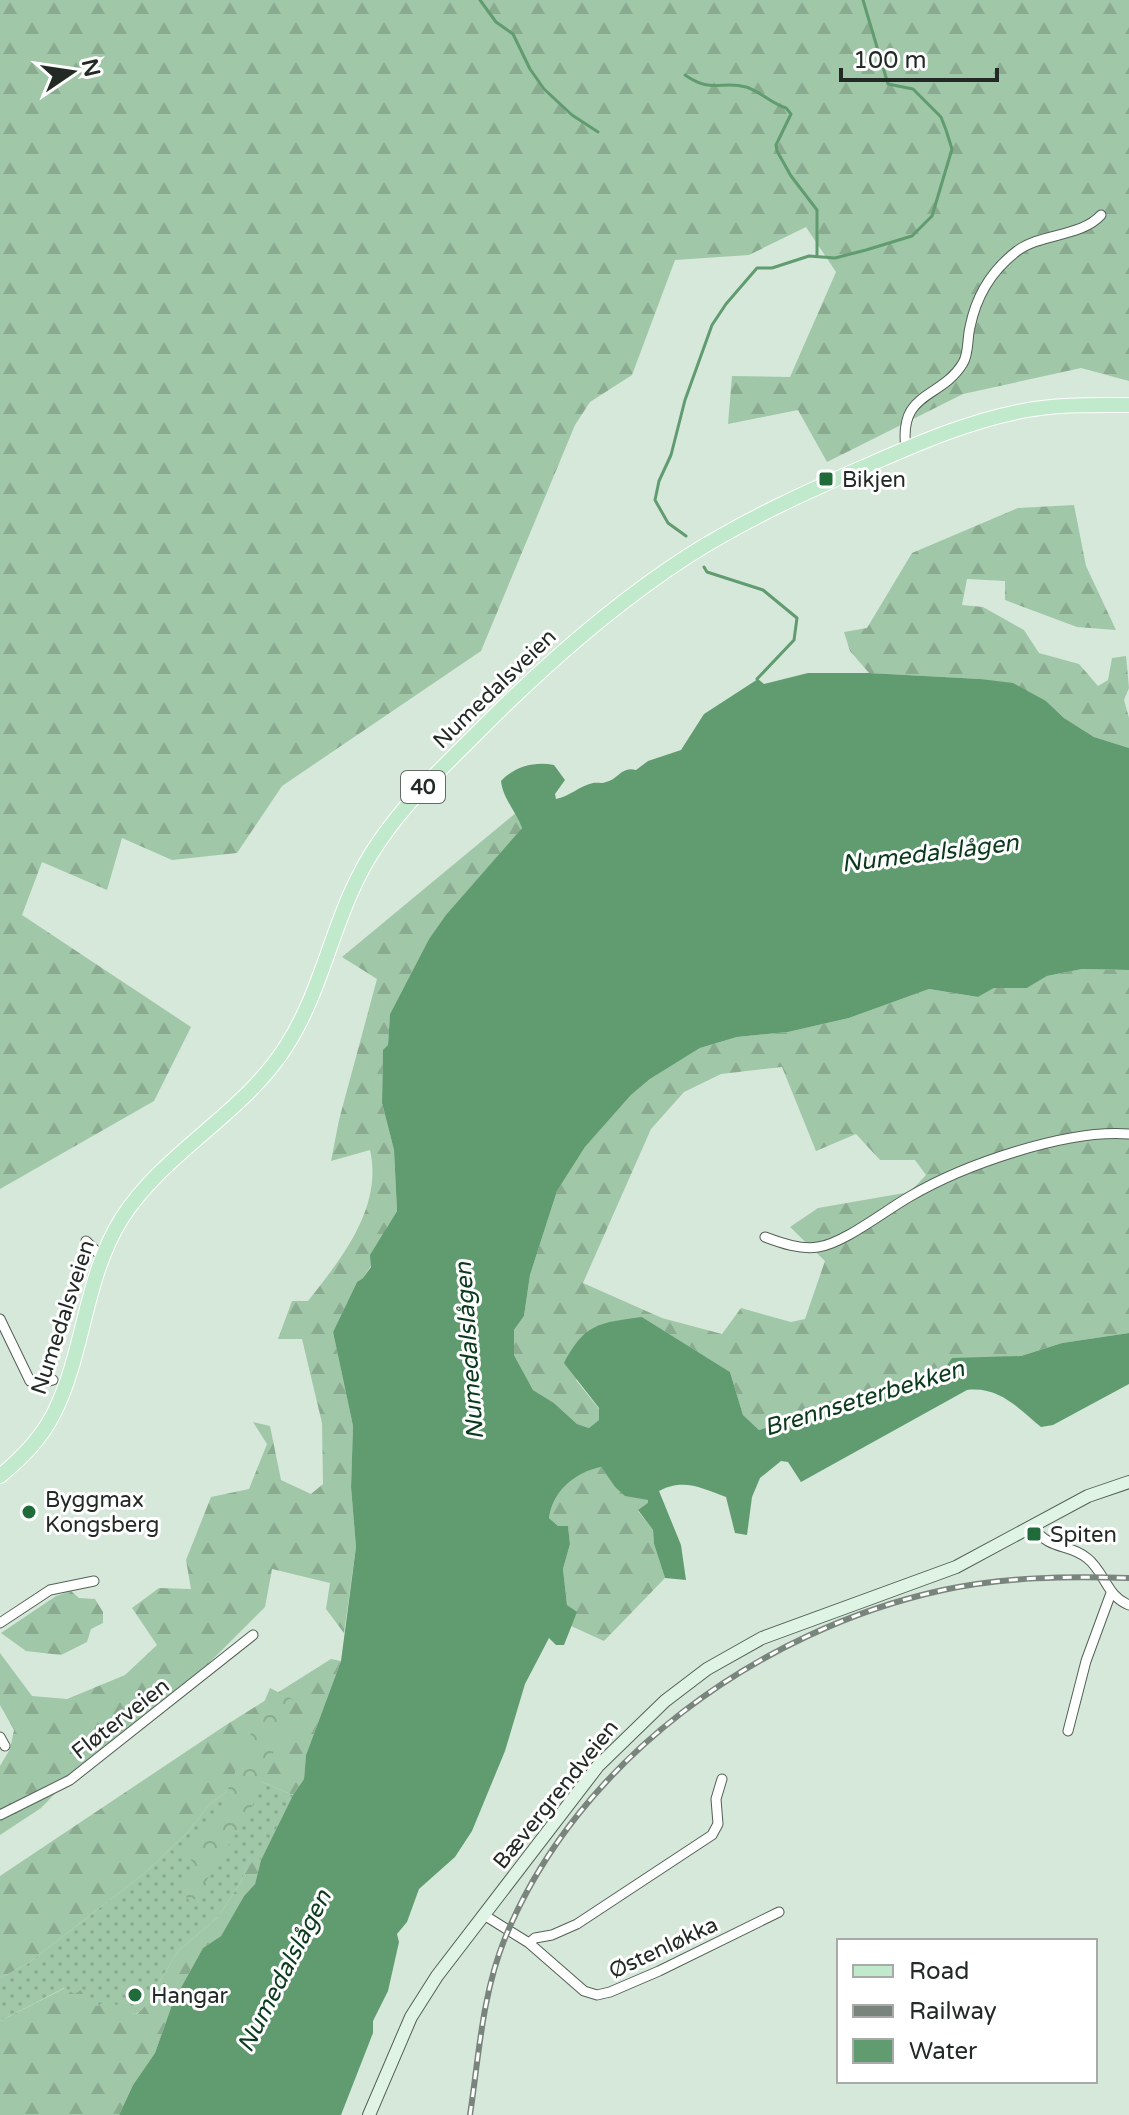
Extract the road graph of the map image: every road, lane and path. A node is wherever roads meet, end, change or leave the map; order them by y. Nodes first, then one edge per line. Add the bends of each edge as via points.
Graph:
1 (1101, 215) dead end
2 (1129, 405) edge
3 (906, 449) junction
4 (1129, 1134) edge
5 (765, 1237) dead end
6 (86, 1241) dead end
7 (102, 1257) junction
8 (0, 1319) edge
9 (53, 1380) dead end
10 (0, 1476) edge
11 (1129, 1482) edge
12 (1032, 1526) junction
13 (94, 1581) dead end
14 (1111, 1593) junction
15 (1129, 1605) edge
16 (0, 1623) edge
17 (253, 1635) dead end
18 (1068, 1731) dead end
19 (722, 1779) dead end
20 (0, 1815) edge
21 (779, 1912) dead end
22 (484, 1915) junction
23 (529, 1943) junction
24 (369, 2115) edge

1 - 3 street via 1088,225 1018,250 996,271 979,295 965,360 909,415 904,425
2 - 3 main road, Numedalsveien / 40 via 1021,411
3 - 7 main road, Numedalsveien / 40 via 798,497 689,555 578,638 484,726 410,801 363,866 297,1028 276,1061 146,1187 119,1222
4 - 5 street via 1005,1154 937,1181 821,1247
6 - 7 street
7 - 10 main road, Numedalsveien / 40 via 55,1411 27,1451
8 - 9 street via 30,1381
11 - 12 main road, Bævergrendveien via 1088,1496
12 - 14 street via 1045,1541 1088,1559
12 - 22 main road, Bævergrendveien via 956,1567 762,1638 698,1675 598,1766
13 - 16 street via 50,1590
14 - 15 street
14 - 18 street
17 - 20 street, Fløterveien via 70,1780
19 - 23 street via 712,1835 577,1924
21 - 23 street, Østenløkka via 603,1994 584,1991
22 - 23 street, Østenløkka
22 - 24 main road, Bævergrendveien via 420,2001

